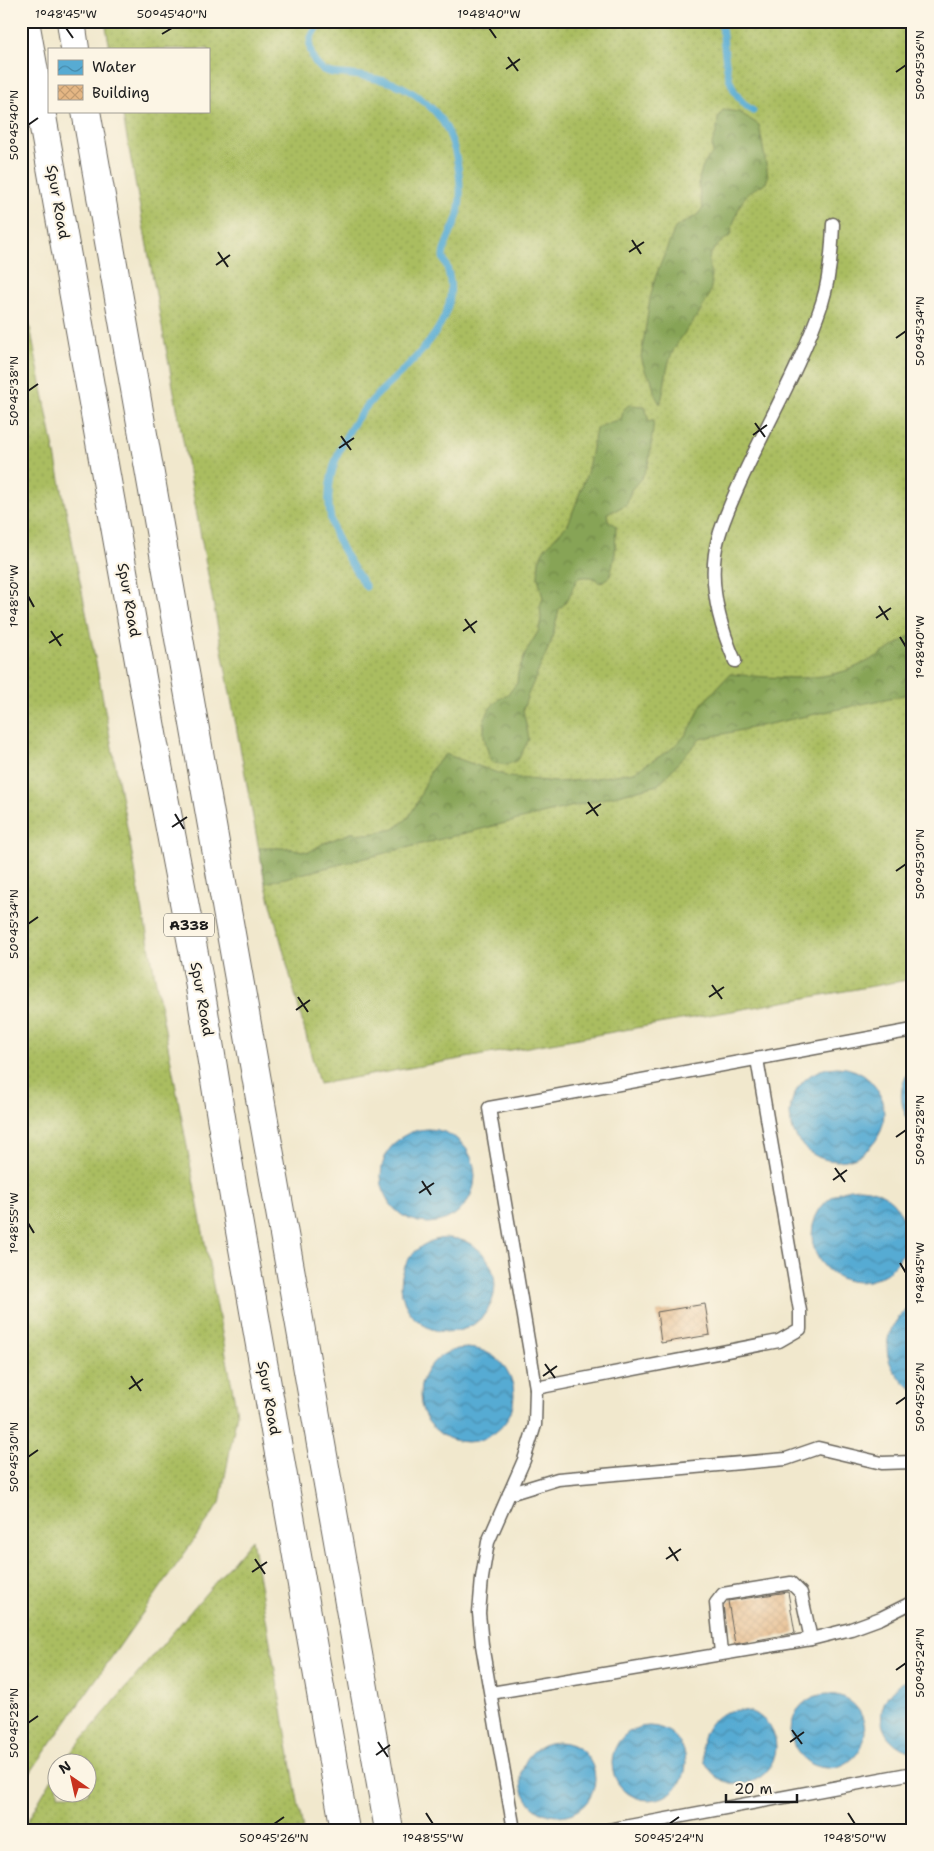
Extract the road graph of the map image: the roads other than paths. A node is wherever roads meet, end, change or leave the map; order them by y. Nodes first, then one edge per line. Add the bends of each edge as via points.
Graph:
1 (25, 21) edge
2 (71, 21) edge
3 (75, 48) edge
4 (86, 112) edge
5 (833, 224) dead end
6 (735, 661) dead end
7 (913, 1030) edge
8 (757, 1059) junction
9 (536, 1388) junction
10 (913, 1462) edge
11 (509, 1494) junction
12 (913, 1602) edge
13 (811, 1639) junction
14 (721, 1653) junction
15 (491, 1693) junction
16 (913, 1773) edge
17 (389, 1828) edge
18 (345, 1830) edge
19 (514, 1830) edge
20 (608, 1830) edge

1 - 18 highway, Spur Road / A338 via 198,975
2 - 3 highway
4 - 17 highway, A338
5 - 6 lane via 832,249 822,302 788,386 730,505 718,540 714,580 717,602 724,637
7 - 8 lane
8 - 9 lane via 800,1311 800,1329 779,1342
8 - 9 lane via 489,1108
9 - 11 lane via 535,1425
10 - 11 lane via 882,1463 818,1448 786,1459 558,1479
11 - 15 lane via 488,1542 482,1578 480,1621
12 - 13 lane via 851,1629
13 - 14 lane
13 - 14 lane via 801,1593 791,1583 723,1594 716,1603
14 - 15 lane
15 - 19 lane
16 - 20 lane

